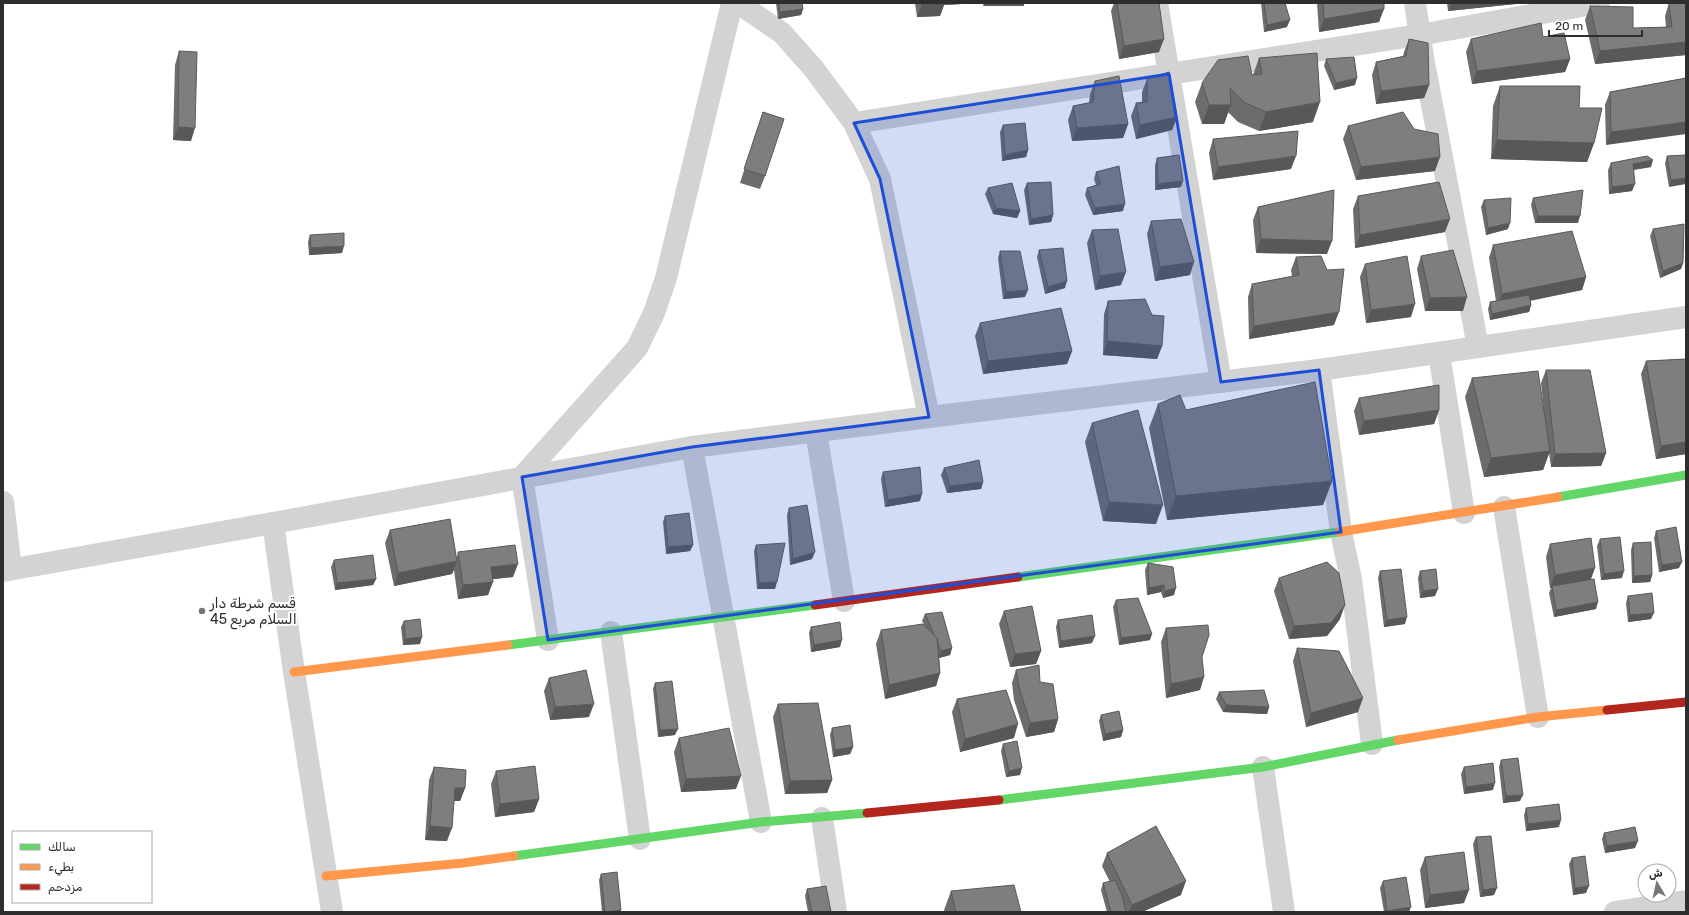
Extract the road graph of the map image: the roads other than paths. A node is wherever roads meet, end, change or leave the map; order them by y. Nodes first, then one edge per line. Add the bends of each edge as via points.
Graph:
1 (732, 3) edge
2 (738, 3) edge
3 (1157, 3) edge
4 (1415, 3) edge
5 (1599, 3) edge
6 (1420, 35) junction
7 (1169, 74) junction
8 (854, 123) junction
9 (1686, 317) edge
10 (1478, 347) junction
11 (1439, 353) junction
12 (1319, 370) junction
13 (1221, 382) junction
14 (929, 417) junction
15 (816, 432) junction
16 (692, 447) junction
17 (1686, 475) edge
18 (522, 477) junction
19 (3, 502) edge
20 (1504, 507) junction
21 (1464, 513) junction
22 (273, 523) junction
23 (1342, 532) junction
24 (7, 570) edge
25 (844, 601) junction
26 (723, 618) junction
27 (611, 632) junction
28 (548, 640) junction
29 (294, 672) junction
30 (1686, 702) edge
31 (1538, 716) junction
32 (1372, 744) junction
33 (1263, 767) junction
34 (822, 818) junction
35 (761, 822) junction
36 (640, 839) junction
37 (326, 876) junction
38 (1686, 901) edge
39 (332, 912) edge
40 (836, 912) edge
41 (1284, 912) edge
42 (1615, 912) edge

1 - 18 street via 666,278 654,312 637,348
2 - 8 street via 782,33 814,69
3 - 7 street
4 - 6 street
5 - 6 street
6 - 7 street
6 - 10 street
7 - 8 street
7 - 13 street
8 - 14 street via 880,179
9 - 10 street
10 - 11 street
11 - 12 street
11 - 21 street
12 - 13 street
12 - 23 street
13 - 14 street
14 - 15 street
15 - 16 street
15 - 25 street
16 - 18 street
16 - 26 street
17 - 20 street
18 - 22 street
18 - 28 street
19 - 24 street
20 - 21 street
20 - 31 street
21 - 23 street
22 - 24 street
22 - 29 street
23 - 25 street
23 - 32 street via 1351,579
25 - 26 street
26 - 27 street
26 - 35 street
27 - 28 street
27 - 36 street
28 - 29 street
29 - 37 street
30 - 31 street
31 - 32 street
32 - 33 street
33 - 34 street via 1001,800
33 - 41 street
34 - 35 street
34 - 40 street
35 - 36 street
36 - 37 street via 463,863
37 - 39 street
38 - 42 street

